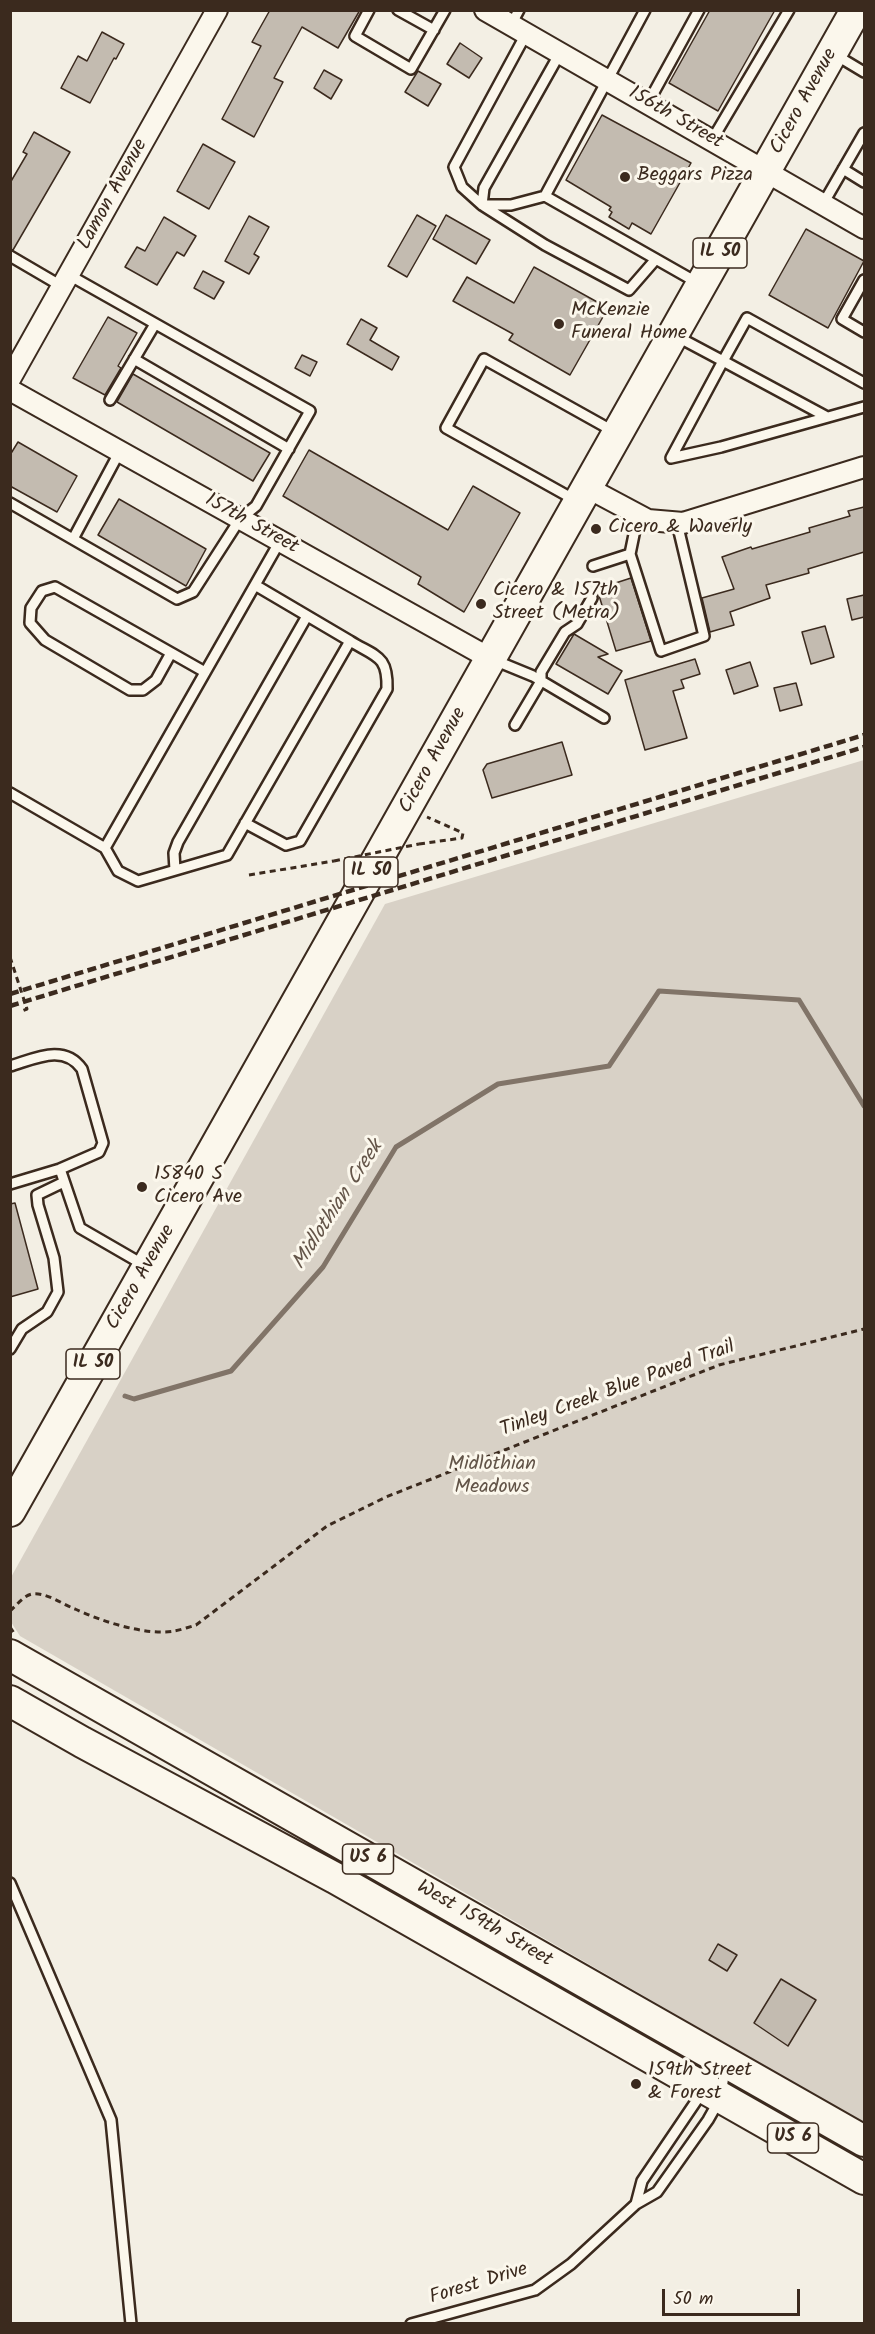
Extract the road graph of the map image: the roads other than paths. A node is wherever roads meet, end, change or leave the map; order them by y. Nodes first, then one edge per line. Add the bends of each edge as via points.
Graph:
1 (218, 10) edge
2 (369, 10) edge
3 (398, 10) edge
4 (445, 10) edge
5 (485, 10) edge
6 (645, 10) edge
7 (699, 10) edge
8 (789, 10) edge
9 (856, 17) edge
10 (519, 23) edge
11 (434, 30) junction
12 (560, 53) junction
13 (832, 53) junction
14 (864, 72) edge
15 (606, 79) junction
16 (648, 103) junction
17 (864, 133) edge
18 (712, 140) junction
19 (843, 169) junction
20 (766, 171) junction
21 (864, 182) edge
22 (545, 196) junction
23 (823, 204) junction
24 (482, 205) junction
25 (864, 228) edge
26 (10, 256) edge
27 (656, 259) junction
28 (864, 280) edge
29 (66, 281) junction
30 (702, 285) junction
31 (155, 324) junction
32 (864, 332) edge
33 (674, 335) junction
34 (134, 359) junction
35 (723, 361) junction
36 (10, 379) edge
37 (864, 383) edge
38 (10, 390) edge
39 (110, 400) dead end
40 (864, 407) edge
41 (827, 417) junction
42 (618, 434) junction
43 (289, 449) junction
44 (120, 451) junction
45 (864, 466) edge
46 (584, 495) junction
47 (10, 503) edge
48 (638, 515) junction
49 (240, 519) junction
50 (677, 523) junction
51 (73, 539) junction
52 (280, 541) junction
53 (630, 555) junction
54 (593, 566) dead end
55 (255, 585) junction
56 (592, 598) dead end
57 (307, 616) junction
58 (350, 641) junction
59 (171, 653) junction
60 (491, 659) junction
61 (206, 672) junction
62 (541, 681) junction
63 (604, 718) dead end
64 (515, 725) dead end
65 (10, 793) edge
66 (245, 823) junction
67 (105, 848) junction
68 (175, 870) junction
69 (10, 1066) edge
70 (60, 1169) junction
71 (64, 1182) junction
72 (10, 1184) edge
73 (148, 1268) junction
74 (10, 1349) edge
75 (10, 1512) edge
76 (13, 1643) edge
77 (10, 1701) edge
78 (10, 1883) edge
79 (726, 2062) junction
80 (713, 2092) junction
81 (864, 2141) edge
82 (864, 2179) edge
83 (636, 2204) junction
84 (131, 2324) edge
85 (411, 2324) edge

1 - 29 street, Lamon Avenue
2 - 11 lane via 355,36 411,69
3 - 11 lane
4 - 11 lane
5 - 10 street, 156th Street
6 - 15 lane
7 - 16 lane
8 - 18 lane
9 - 13 main road, Cicero Avenue / IL 50
10 - 12 street, 156th Street
10 - 24 lane via 454,167 462,187
12 - 15 street, 156th Street
12 - 24 lane via 484,188
13 - 14 lane
13 - 20 main road, Cicero Avenue / IL 50
15 - 16 street, 156th Street
15 - 22 lane
16 - 18 street, 156th Street
17 - 19 lane
18 - 20 street, 156th Street
19 - 21 lane
19 - 23 lane
20 - 23 street, 156th Street
20 - 30 main road, Cicero Avenue / IL 50
22 - 24 lane via 511,205
22 - 27 lane
23 - 25 street, 156th Street
24 - 27 lane via 545,245 629,290
26 - 29 lane
27 - 30 lane
28 - 32 lane via 842,319
29 - 31 lane
29 - 36 street, Lamon Avenue
30 - 33 main road, Cicero Avenue / IL 50
31 - 34 lane
31 - 43 lane via 310,411
33 - 35 lane
33 - 42 main road, Cicero Avenue / IL 50
34 - 39 lane
34 - 43 lane
35 - 37 lane via 747,318
35 - 41 lane
35 - 41 lane via 671,458
38 - 44 street, 157th Street
40 - 41 lane
42 - 46 main road, Cicero Avenue / IL 50
42 - 46 lane via 484,359 446,428
43 - 49 lane via 256,506
44 - 49 street, 157th Street
44 - 51 lane
45 - 50 street
46 - 48 street
46 - 60 main road, Cicero Avenue / IL 50
47 - 51 lane
48 - 50 street
48 - 53 lane
49 - 51 lane via 193,592 177,599
49 - 52 street, 157th Street
50 - 53 lane via 704,636 662,651
52 - 55 lane
52 - 60 street, 157th Street
53 - 54 lane
55 - 57 lane
55 - 61 lane
56 - 62 lane via 577,624 565,632 541,672
57 - 58 lane
57 - 68 lane via 178,842
58 - 66 lane
58 - 66 lane via 382,660 388,670 387,688 306,830 300,840 286,845
59 - 59 lane via 55,586 42,591 31,608 30,623 45,639 130,690 143,690 156,680
59 - 61 lane
60 - 62 lane
60 - 73 main road, Cicero Avenue / IL 50
61 - 67 lane
62 - 63 lane
62 - 64 lane
65 - 67 lane
66 - 68 lane via 227,855
67 - 68 lane via 118,871 138,881
69 - 70 lane via 56,1054 76,1061 82,1069 104,1143 99,1152
70 - 71 lane
70 - 72 lane
71 - 73 lane via 81,1228
71 - 74 lane via 37,1195 54,1258 58,1292 46,1312 22,1329
73 - 75 main road, Cicero Avenue / IL 50
76 - 79 main road, West 159th Street / US 6
77 - 80 main road, West 159th Street / US 6 via 335,1878
78 - 84 lane via 111,2120
79 - 80 lane, Forest Drive
79 - 80 lane, Forest Drive
79 - 81 main road, West 159th Street / US 6
80 - 82 main road, West 159th Street / US 6
80 - 83 lane, Forest Drive via 642,2181
80 - 83 lane, Forest Drive via 708,2120 657,2192
83 - 85 lane, Forest Drive via 571,2264 535,2290

